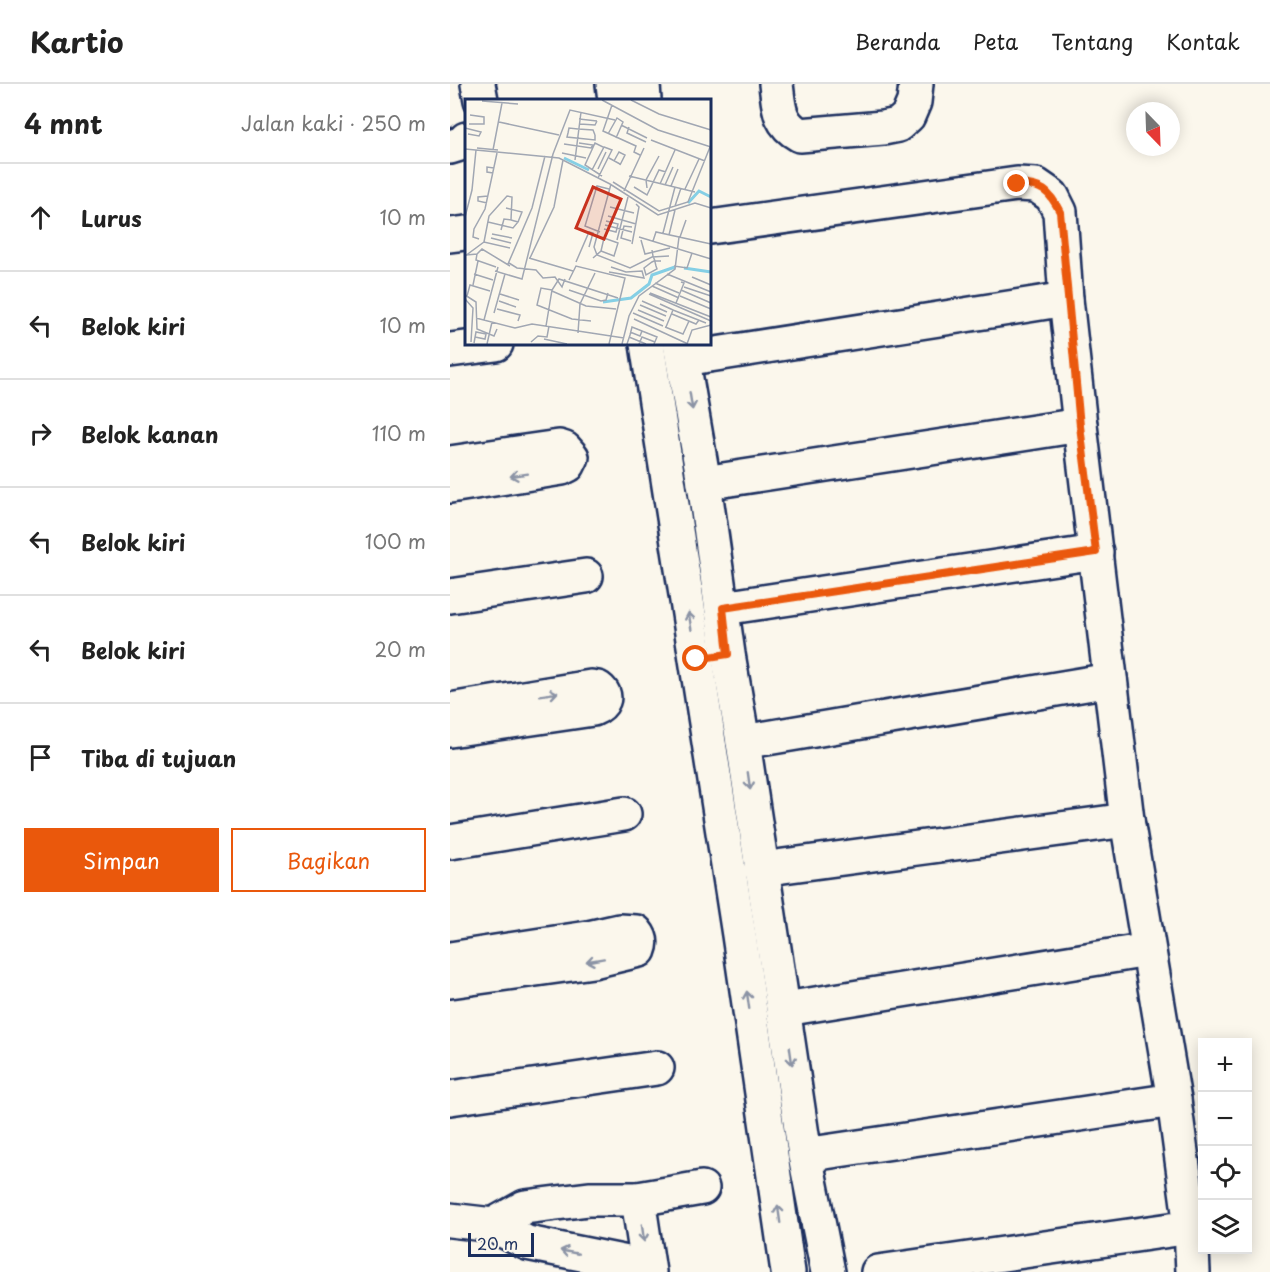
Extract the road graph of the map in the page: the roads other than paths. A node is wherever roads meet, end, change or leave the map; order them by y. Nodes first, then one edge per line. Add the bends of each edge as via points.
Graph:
1 (478, 84) edge
2 (613, 84) edge
3 (643, 84) edge
4 (776, 84) edge
5 (916, 84) edge
6 (481, 99) edge
7 (615, 99) edge
8 (644, 99) edge
9 (465, 140) edge
10 (450, 147) edge
11 (711, 227) edge
12 (465, 233) edge
13 (450, 235) edge
14 (1066, 299) junction
15 (488, 345) edge
16 (647, 345) edge
17 (450, 350) edge
18 (682, 351) edge
19 (1080, 426) junction
20 (450, 463) edge
21 (704, 483) junction
22 (450, 486) edge
23 (1096, 552) junction
24 (586, 576) dead end
25 (450, 596) edge
26 (723, 608) junction
27 (728, 654) junction
28 (696, 659) junction
29 (1110, 680) junction
30 (734, 688) junction
31 (701, 694) junction
32 (450, 710) edge
33 (450, 730) edge
34 (743, 742) junction
35 (624, 814) dead end
36 (1127, 820) junction
37 (450, 842) edge
38 (761, 868) junction
39 (756, 942) junction
40 (1148, 950) junction
41 (450, 959) edge
42 (450, 981) edge
43 (785, 1009) junction
44 (657, 1068) dead end
45 (450, 1098) edge
46 (1174, 1100) junction
47 (806, 1155) junction
48 (702, 1188) dead end
49 (638, 1199) junction
50 (450, 1220) edge
51 (493, 1225) junction
52 (1191, 1227) junction
53 (648, 1270) edge
54 (788, 1272) edge
55 (828, 1272) edge
56 (878, 1272) edge
57 (1192, 1272) edge

1 - 6 street
2 - 7 street
3 - 8 street
4 - 5 street via 782,119 800,135 898,125 908,116
9 - 10 street
11 - 14 street via 1017,184 1036,185 1052,196 1060,212
12 - 13 street
14 - 18 street
14 - 19 street
15 - 17 street
28 -> 16 street
18 -> 21 street
19 - 21 street
19 - 23 street
20 -> 22 street via 560,447 572,457 562,468
21 - 26 street
23 - 26 street
23 - 29 street
24 - 25 street
26 - 27 street
27 - 28 street
27 - 30 street
28 - 31 street
29 - 34 street
29 - 36 street
30 - 31 street
30 - 34 street
31 - 39 street
32 -> 33 street via 591,687 598,688 603,695 601,706 593,709
34 -> 38 street
35 - 37 street
36 - 38 street
36 - 40 street
38 - 39 street
39 - 43 street
54 -> 39 street
40 - 43 street
40 - 46 street
41 -> 42 street via 508,962
43 -> 47 street
44 - 45 street
46 - 47 street
46 - 52 street
47 - 55 street
48 - 49 street
49 - 51 street via 589,1199 525,1208
49 -> 53 street
50 - 51 street
53 -> 51 street via 527,1243
52 - 56 street
52 - 57 street

